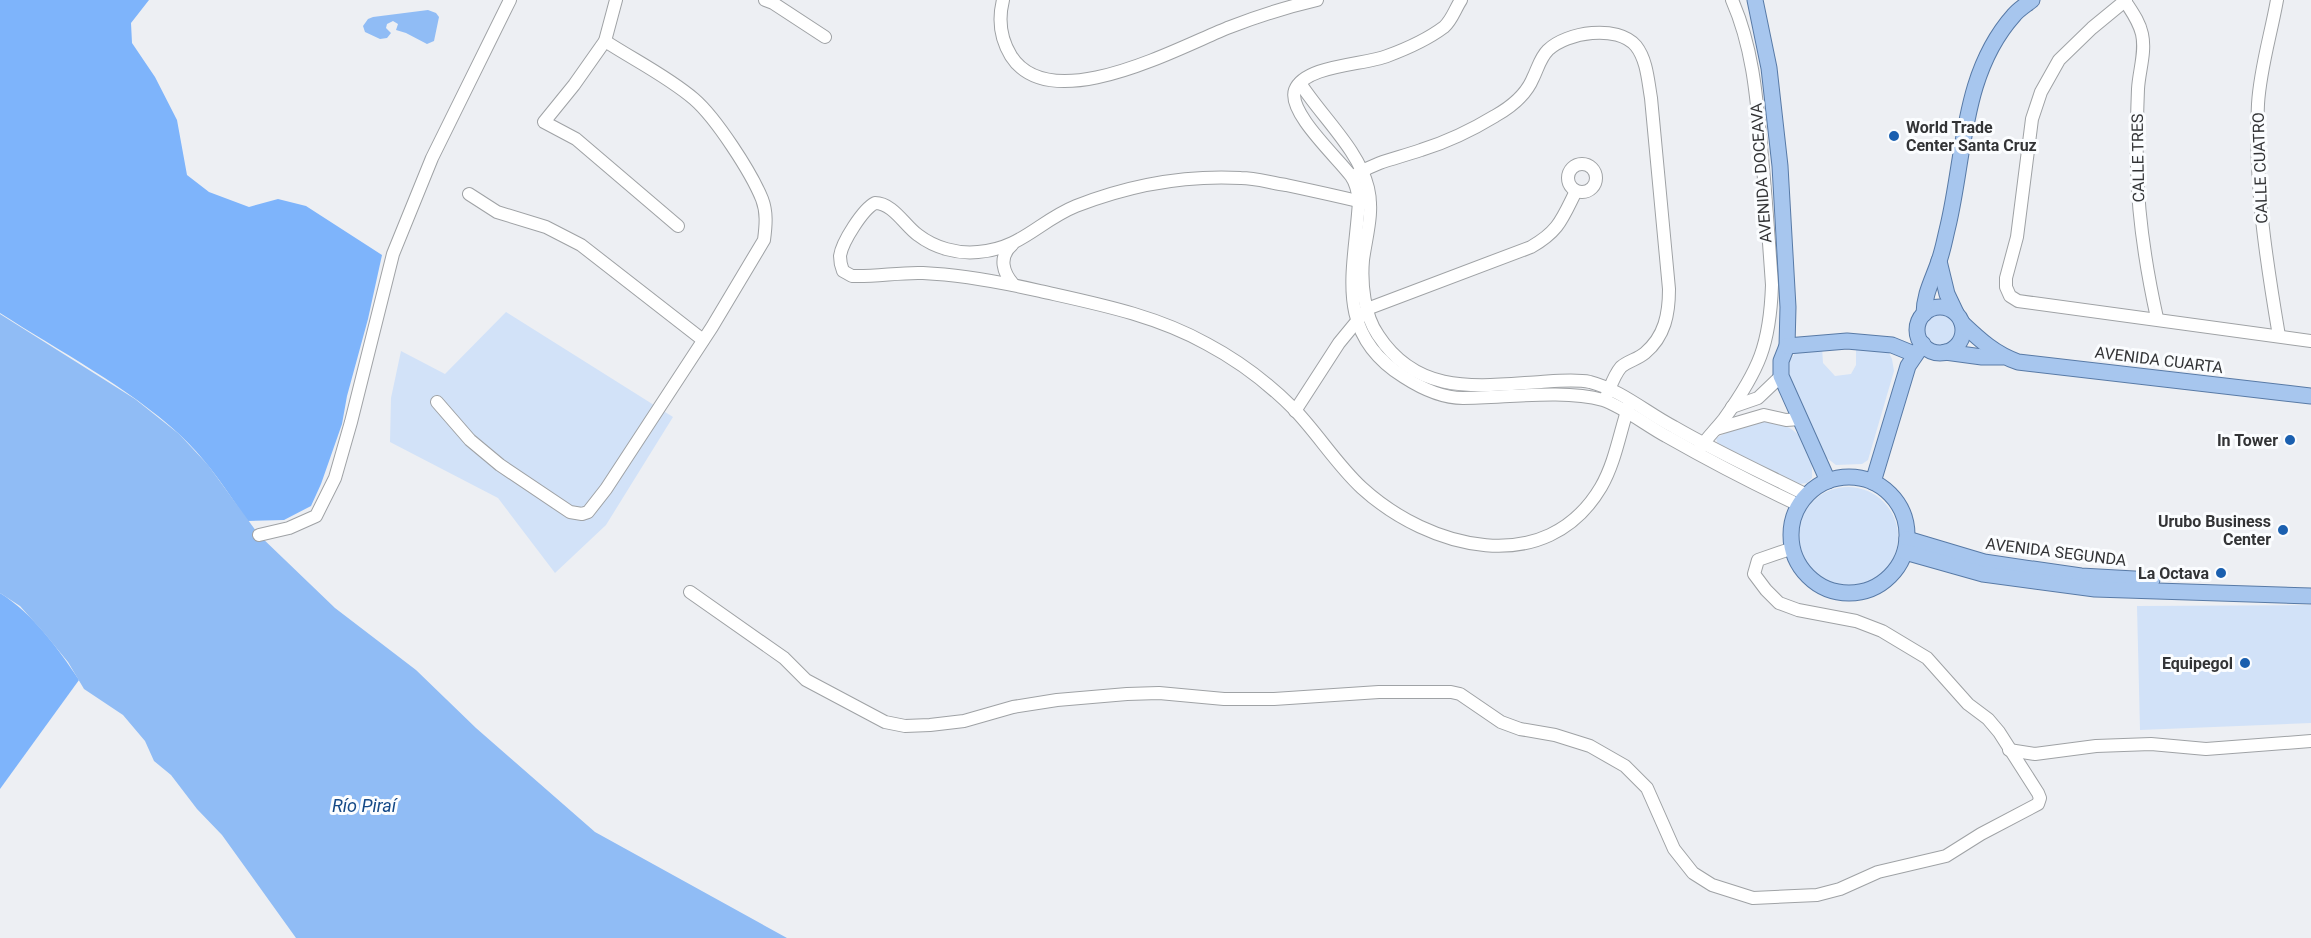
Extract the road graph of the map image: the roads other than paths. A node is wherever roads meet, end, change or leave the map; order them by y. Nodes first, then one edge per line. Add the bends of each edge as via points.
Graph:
1 (510, 0) edge
2 (616, 0) edge
3 (765, 0) edge
4 (1003, 0) edge
5 (1317, 0) edge
6 (1461, 0) edge
7 (1732, 0) edge
8 (1755, 0) edge
9 (2031, 0) edge
10 (2277, 0) edge
11 (2126, 1) edge
12 (825, 37) dead end
13 (605, 41) junction
14 (1357, 174) junction
15 (1576, 191) dead end
16 (470, 194) dead end
17 (1365, 203) junction
18 (678, 226) dead end
19 (1012, 245) junction
20 (1939, 261) junction
21 (1014, 285) junction
22 (1367, 309) junction
23 (1924, 314) junction
24 (1959, 318) junction
25 (2157, 318) junction
26 (1356, 321) junction
27 (2279, 336) junction
28 (703, 340) junction
29 (2311, 341) edge
30 (1787, 346) junction
31 (1918, 349) junction
32 (1945, 352) junction
33 (2003, 357) junction
34 (1780, 376) junction
35 (1607, 395) junction
36 (2311, 396) edge
37 (1758, 398) junction
38 (437, 402) dead end
39 (1732, 407) junction
40 (1628, 408) junction
41 (1295, 411) junction
42 (1764, 415) junction
43 (1800, 419) junction
44 (1716, 429) junction
45 (1701, 448) junction
46 (1828, 481) junction
47 (1873, 482) junction
48 (1803, 500) junction
49 (259, 535) dead end
50 (1906, 546) junction
51 (1792, 548) junction
52 (2311, 586) edge
53 (690, 592) dead end
54 (2311, 596) edge
55 (2311, 741) edge
56 (2009, 750) junction

1 - 49 street via 432,158 393,254 335,478 316,516
2 - 13 street
3 - 12 street
4 - 5 street via 1000,31 1011,55 1027,72 1052,81 1111,75 1239,23
6 - 14 street via 1444,26 1422,40 1387,56 1318,72 1300,83 1294,92 1297,108
7 - 39 street via 1750,55 1756,89 1772,285 1763,351 1757,369
8 - 30 main road, AVENIDA DOCEAVA via 1775,102
9 - 20 main road via 2003,30 1978,77 1967,113 1955,194
10 - 27 street, CALLE CUATRO via 2258,102 2260,206
11 - 25 street, CALLE TRES via 2142,36 2139,215
11 - 25 street via 2059,60 2041,92 2032,119 2017,237 2006,287 2018,301
13 - 18 street via 544,122 576,139
13 - 28 street via 695,100 731,146 762,200 766,218 764,240
14 - 17 street via 1368,187
14 - 35 street via 1385,159 1420,151 1456,136 1512,106 1533,79 1539,63 1561,40 1594,33 1624,37 1635,45 1641,54 1651,98 1669,309 1656,341 1621,368
15 - 22 street via 1557,228 1531,247
16 - 28 street via 496,212 546,227 581,245
17 - 19 street via 1243,178 1212,177 1120,191 1054,218
17 - 22 street via 1363,262
17 - 26 street via 1352,269
19 - 21 street via 1003,261 1006,275
19 - 21 street via 980,252 954,251 917,235 885,205 875,203 864,212 840,258 843,271 852,276 922,273
20 - 23 main road via 1924,301
20 - 24 main road via 1947,294
21 - 41 street via 1158,320 1245,368
22 - 26 street
22 - 35 street via 1377,334 1390,350 1415,371 1439,382 1475,386 1581,381
23 - 24 main road via 1940,307
23 - 31 main road via 1918,327
24 - 32 main road via 1961,338
24 - 33 main road, AVENIDA CUARTA
25 - 27 street
26 - 35 street via 1382,360 1396,373 1428,390 1461,398
26 - 41 street
27 - 29 street
28 - 38 street via 606,489 582,514 570,512 500,465 470,440
30 - 31 main road via 1847,341
30 - 34 main road, AVENIDA DOCEAVA
31 - 32 main road
31 - 47 main road via 1908,366
32 - 33 main road, AVENIDA CUARTA
33 - 36 main road, AVENIDA CUARTA via 2018,362
34 - 37 street
34 - 43 main road
35 - 40 street
37 - 39 street
37 - 42 street
39 - 44 street
40 - 41 street via 1610,469 1586,507 1562,528 1541,538 1497,547 1439,536 1404,520 1351,477
40 - 45 street
42 - 43 street
42 - 44 street
43 - 46 main road
44 - 45 street
45 - 48 street
46 - 47 main road via 1843,477
46 - 48 main road
47 - 50 main road via 1885,489 1898,506 1906,525
48 - 51 main road via 1793,519
50 - 51 main road via 1886,580 1872,589 1847,593 1823,587 1809,577
50 - 52 main road, AVENIDA SEGUNDA via 2081,576
50 - 54 main road, AVENIDA SEGUNDA via 1983,574 2072,586
51 - 56 street via 1758,560 1754,574 1779,603 1856,621 1882,631 1927,658 1968,704 1988,719
53 - 56 street via 784,658 806,680 885,722 905,726 964,721 1057,700 1127,694 1224,699 1379,692 1460,694 1501,722 1590,746 1625,766 1647,788 1674,849 1693,873 1712,885 1753,898 1817,895 1878,872 1946,856 2038,804 2038,793
55 - 56 street via 2206,749 2151,744 2035,754

